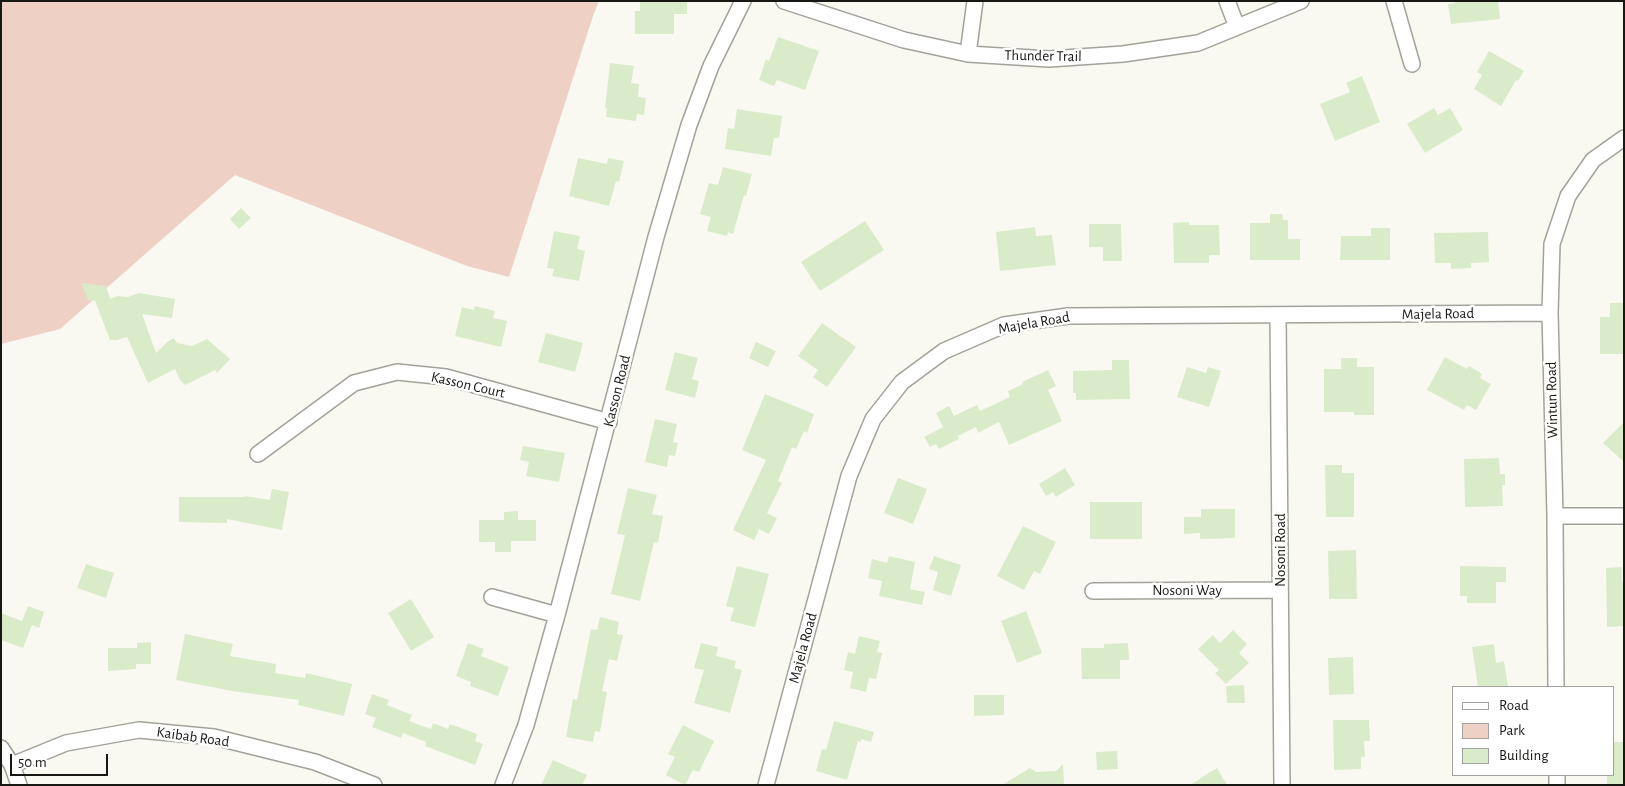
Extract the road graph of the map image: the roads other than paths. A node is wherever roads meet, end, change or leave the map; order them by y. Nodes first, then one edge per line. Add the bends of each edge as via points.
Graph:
1 (743, 1) edge
2 (784, 1) edge
3 (976, 1) edge
4 (1227, 1) edge
5 (1301, 1) edge
6 (1394, 1) edge
7 (1237, 27) junction
8 (968, 54) junction
9 (1412, 64) dead end
10 (1624, 138) edge
11 (1550, 313) junction
12 (1278, 316) junction
13 (609, 422) junction
14 (258, 454) dead end
15 (1555, 516) junction
16 (1624, 516) edge
17 (1280, 590) junction
18 (1093, 591) dead end
19 (492, 597) dead end
20 (557, 615) junction
21 (1556, 686) edge
22 (1, 748) edge
23 (12, 765) junction
24 (19, 785) edge
25 (374, 785) edge
26 (502, 785) edge
27 (766, 785) edge
28 (1282, 785) edge

1 - 13 street, Kasson Road via 711,66 690,125 656,237
2 - 8 street, Thunder Trail via 904,40
3 - 8 street
4 - 7 street
5 - 7 street, Thunder Trail
6 - 9 street
7 - 8 street, Thunder Trail via 1198,43 1123,54 1049,59
10 - 11 street, Wintun Road via 1593,160 1568,196 1552,244
11 - 12 street, Majela Road
11 - 15 street, Wintun Road
12 - 17 street, Nosoni Road
12 - 27 street, Majela Road via 1068,316 1004,325 944,351 902,382 873,419 849,476
13 - 14 street, Kasson Court via 446,376 397,372 354,384
13 - 20 street, Kasson Road
15 - 16 street
15 - 21 street, Wintun Road
17 - 18 street, Nosoni Way
17 - 28 street, Nosoni Road
19 - 20 street
20 - 26 street, Kasson Road via 526,724
22 - 23 street
23 - 24 street
23 - 25 street, Kaibab Road via 66,743 139,730 214,737 315,762

